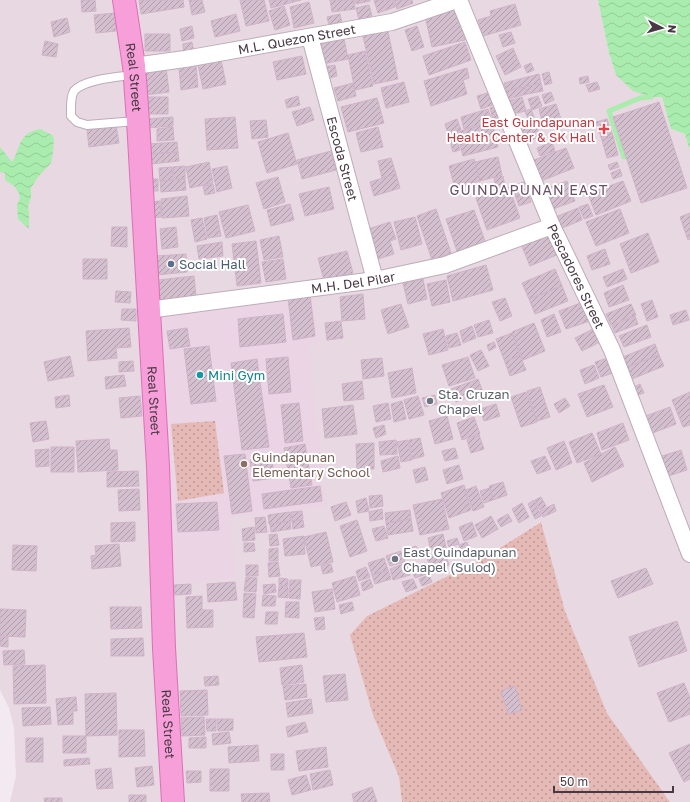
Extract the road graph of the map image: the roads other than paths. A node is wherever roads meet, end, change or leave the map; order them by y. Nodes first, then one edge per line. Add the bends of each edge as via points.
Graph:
1 (124, 0) edge
2 (458, 0) edge
3 (310, 36) junction
4 (134, 70) junction
5 (138, 120) junction
6 (552, 226) junction
7 (375, 280) junction
8 (148, 310) junction
9 (690, 554) edge
10 (173, 802) edge

1 - 4 main road, Real Street
2 - 3 street, M.L. Quezon Street via 392,22
2 - 6 street, Pescadores Street
3 - 4 street, M.L. Quezon Street
3 - 7 street, Escoda Street
4 - 5 main road, Real Street
4 - 5 lane via 83,84 74,92 71,116 77,122 87,125
5 - 8 main road, Real Street
6 - 7 street, M.H. Del Pilar via 445,265
6 - 9 street, Pescadores Street via 612,350
7 - 8 street, M.H. Del Pilar
8 - 10 main road, Real Street via 158,466 164,648

